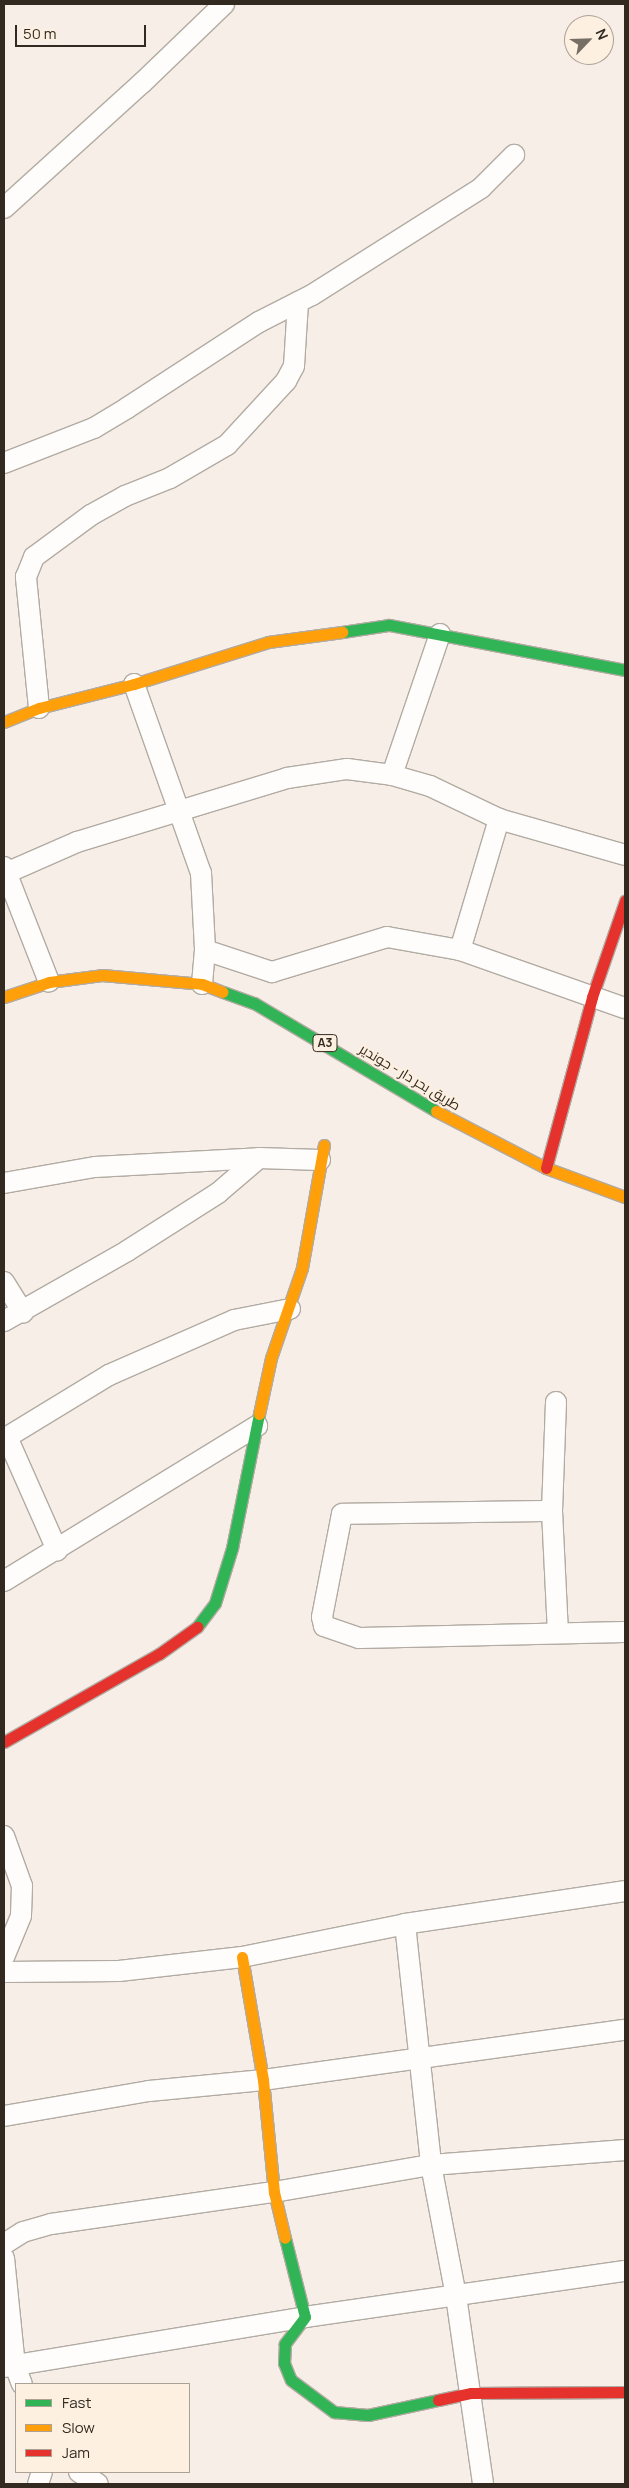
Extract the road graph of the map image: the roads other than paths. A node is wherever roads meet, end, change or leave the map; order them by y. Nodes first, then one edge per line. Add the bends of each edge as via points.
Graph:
1 (224, 4) edge
2 (514, 155) dead end
3 (4, 208) edge
4 (298, 302) junction
5 (4, 463) edge
6 (440, 634) junction
7 (625, 670) edge
8 (134, 684) junction
9 (39, 708) junction
10 (4, 722) edge
11 (392, 775) junction
12 (180, 812) junction
13 (499, 819) junction
14 (625, 855) edge
15 (4, 871) edge
16 (625, 901) edge
17 (205, 950) junction
18 (460, 950) junction
19 (49, 982) junction
20 (202, 984) junction
21 (4, 997) edge
22 (592, 997) junction
23 (625, 1008) edge
24 (322, 1153) joint
25 (259, 1158) junction
26 (546, 1168) junction
27 (4, 1182) edge
28 (625, 1197) edge
29 (4, 1282) edge
30 (290, 1309) junction
31 (23, 1313) junction
32 (4, 1321) edge
33 (556, 1402) dead end
34 (257, 1426) junction
35 (5, 1438) edge
36 (552, 1511) junction
37 (57, 1550) junction
38 (4, 1582) edge
39 (625, 1632) edge
40 (558, 1633) junction
41 (4, 1742) edge
42 (4, 1836) edge
43 (625, 1891) edge
44 (405, 1924) junction
45 (4, 1957) edge
46 (242, 1957) junction
47 (4, 1972) edge
48 (625, 2030) edge
49 (420, 2056) junction
50 (263, 2080) junction
51 (4, 2116) edge
52 (625, 2150) edge
53 (430, 2165) junction
54 (274, 2192) junction
55 (4, 2244) edge
56 (4, 2258) edge
57 (625, 2272) edge
58 (456, 2296) junction
59 (305, 2317) junction
60 (14, 2372) edge
61 (625, 2392) edge
62 (472, 2393) junction
63 (81, 2473) edge
64 (98, 2484) edge
65 (483, 2484) edge

1 - 3 street
2 - 4 street via 481,188
4 - 5 street via 259,322 94,428
4 - 9 street via 294,366 286,381 227,445 170,478 108,506 58,536 34,557 26,576
6 - 7 main road
6 - 8 main road via 389,625 268,642
6 - 11 street
8 - 9 main road
8 - 12 street
9 - 10 main road
11 - 12 street via 347,769 287,778
11 - 13 street via 430,786
12 - 15 street via 77,842
12 - 17 street via 201,873
13 - 14 street
13 - 18 street
15 - 19 street
16 - 22 main road
17 - 18 street via 272,972 387,937
17 - 20 street
18 - 22 street
19 - 20 main road, طريق بحر دار - جوندير / A3 via 102,975
19 - 21 main road, طريق بحر دار - جوندير / A3
20 - 26 main road, طريق بحر دار - جوندير / A3 via 254,1003 455,1122
22 - 23 street
22 - 26 main road
24 - 25 street
24 - 30 main road via 302,1268
25 - 27 street via 95,1167
25 - 31 street via 218,1193
26 - 28 main road, طريق بحر دار - جوندير / A3
29 - 31 street
30 - 34 main road via 271,1358
30 - 35 street via 234,1320 144,1359 109,1375
31 - 32 street
33 - 36 street
34 - 37 street
34 - 41 main road via 232,1548 218,1594 194,1631
35 - 37 street
36 - 40 street
36 - 40 street via 342,1514 322,1617 324,1626 359,1638
37 - 38 street
39 - 40 street
42 - 45 street via 22,1886 21,1916
43 - 44 street
44 - 46 street
44 - 49 street
46 - 47 street via 119,1971
46 - 50 main road
48 - 49 street
49 - 50 street
49 - 53 street
50 - 51 street via 148,2091
50 - 54 main road
52 - 53 street
53 - 54 street
53 - 58 street
54 - 55 street via 50,2224 24,2232
54 - 59 main road
56 - 60 street
57 - 58 street
58 - 59 street
58 - 62 street
59 - 60 street
59 - 62 main road via 285,2344 284,2363 291,2380 334,2412 368,2415
61 - 62 main road
62 - 65 street
63 - 64 street

